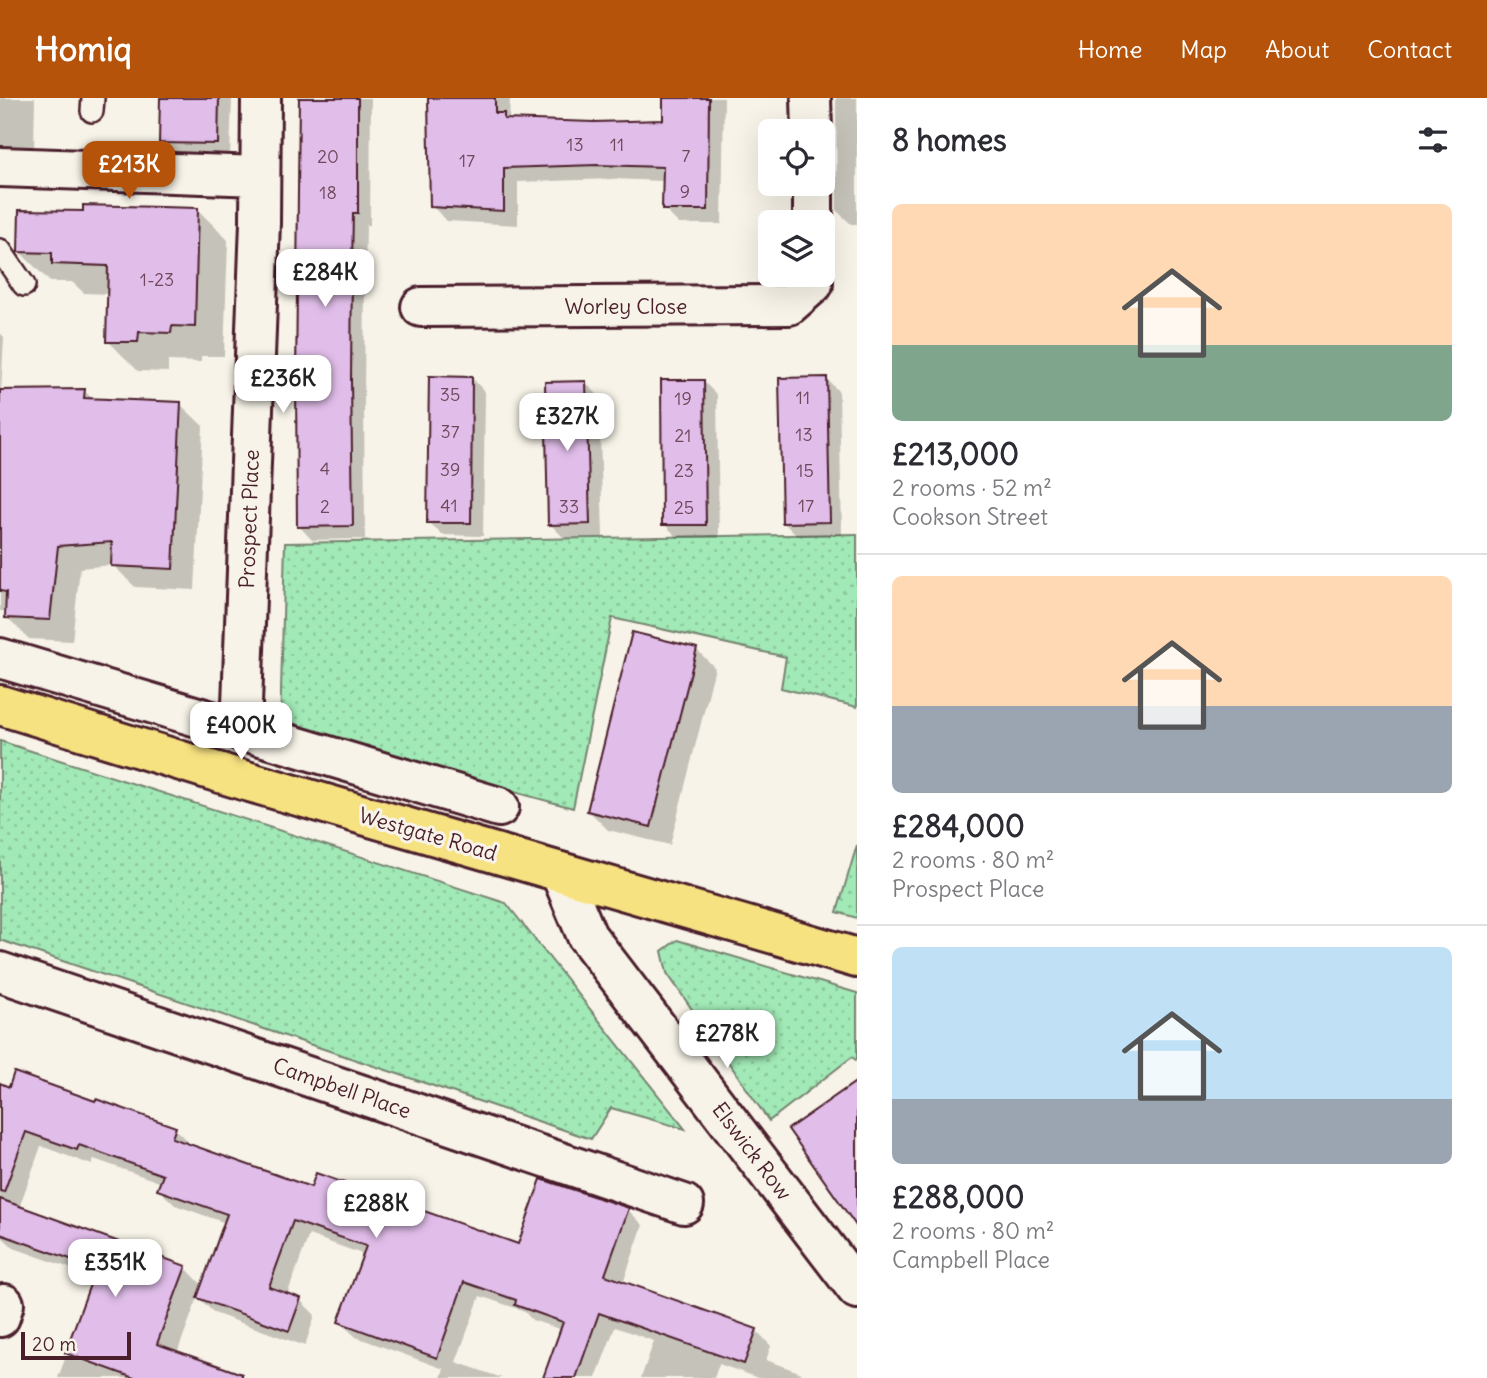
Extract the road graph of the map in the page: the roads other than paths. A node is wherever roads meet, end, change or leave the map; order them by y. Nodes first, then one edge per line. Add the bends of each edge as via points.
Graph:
1 (261, 98) edge
2 (811, 98) edge
3 (812, 119) edge
4 (0, 167) edge
5 (260, 176) junction
6 (0, 250) edge
7 (24, 285) dead end
8 (810, 287) edge
9 (421, 307) dead end
10 (0, 658) edge
11 (0, 705) edge
12 (241, 731) junction
13 (499, 807) dead end
14 (560, 872) junction
15 (857, 958) edge
16 (0, 972) edge
17 (684, 1204) dead end
18 (852, 1273) edge

1 - 5 street, Prospect Place
2 - 3 street
4 - 5 street
5 - 12 street, Prospect Place
6 - 7 lane
8 - 9 street, Worley Close via 789,305
10 - 12 street
11 - 14 main road, Westgate Road
12 - 13 street
14 - 15 main road, Westgate Road
14 - 18 street, Elswick Row via 587,936
16 - 17 street, Campbell Place

